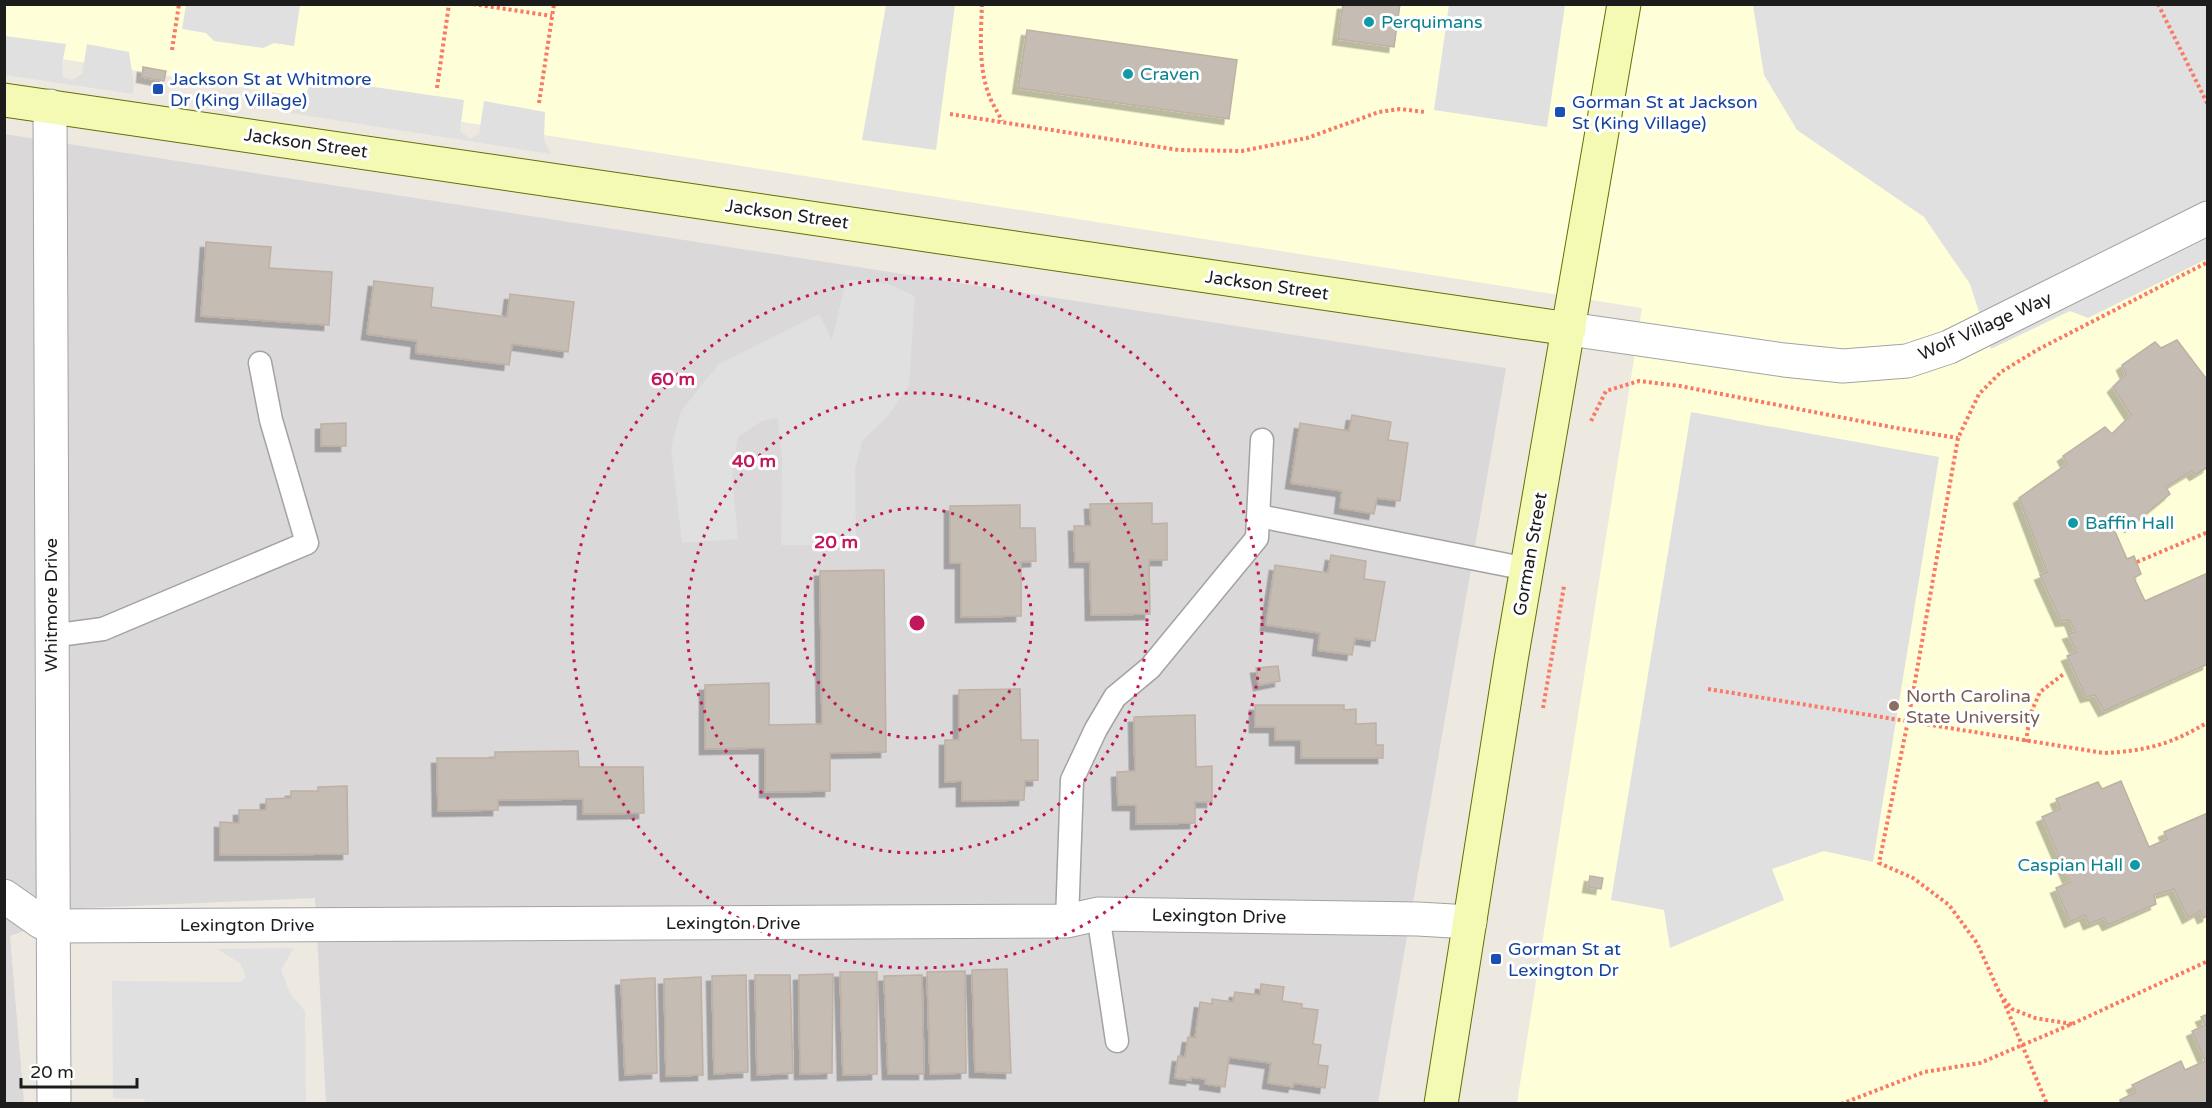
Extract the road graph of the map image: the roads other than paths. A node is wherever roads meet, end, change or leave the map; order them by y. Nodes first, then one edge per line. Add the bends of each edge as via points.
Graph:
1 (1624, 4) edge
2 (4, 100) edge
3 (50, 106) junction
4 (2208, 218) edge
5 (1569, 329) junction
6 (260, 363) dead end
7 (1262, 440) dead end
8 (1259, 516) junction
9 (1527, 569) junction
10 (51, 636) junction
11 (4, 897) edge
12 (1098, 914) junction
13 (1067, 921) junction
14 (1470, 922) junction
15 (54, 926) junction
16 (1117, 1041) dead end
17 (54, 1104) edge
18 (1441, 1104) edge

1 - 5 street, Gorman Street
2 - 3 street, Jackson Street
3 - 5 street, Jackson Street
3 - 10 street, Whitmore Drive
4 - 5 street, Wolf Village Way via 1959,342 1907,361 1831,365
5 - 9 street, Gorman Street
6 - 10 lane via 271,420 307,543 103,629
7 - 8 lane
8 - 9 lane
8 - 13 lane via 1257,538 1150,668 1115,697 1096,729 1072,780
9 - 14 street, Gorman Street
10 - 15 street, Whitmore Drive
11 - 15 street, Lexington Drive via 41,922
12 - 13 street, Lexington Drive
12 - 14 street, Lexington Drive
12 - 16 lane
13 - 15 street, Lexington Drive
14 - 18 street, Gorman Street
15 - 17 street, Whitmore Drive

